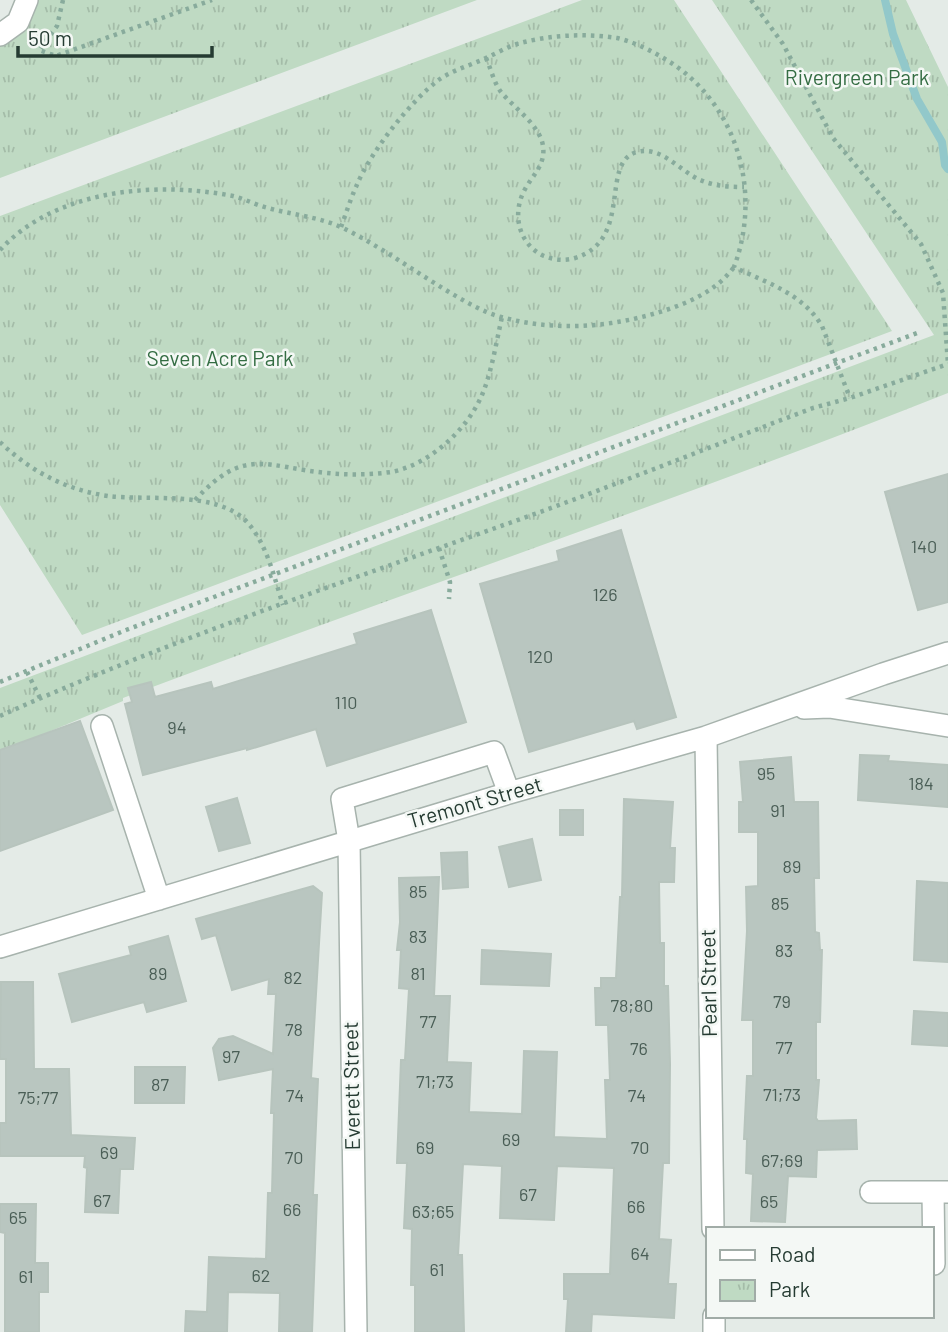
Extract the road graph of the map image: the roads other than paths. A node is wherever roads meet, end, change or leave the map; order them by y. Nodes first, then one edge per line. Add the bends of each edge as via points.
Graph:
1 (27, 0) edge
2 (0, 35) edge
3 (948, 653) edge
4 (788, 709) junction
5 (102, 726) dead end
6 (948, 726) edge
7 (706, 737) junction
8 (509, 793) junction
9 (349, 841) junction
10 (159, 899) junction
11 (0, 947) edge
12 (871, 1192) dead end
13 (941, 1192) edge
14 (713, 1227) edge
15 (938, 1264) edge
16 (356, 1332) edge

1 - 2 street via 18,22
3 - 4 street, Tremont Street
4 - 6 street via 829,707
4 - 7 street, Tremont Street
5 - 10 street
7 - 8 street, Tremont Street
7 - 14 street, Pearl Street
8 - 9 street, Tremont Street
8 - 9 street, Everett Street via 494,752 342,799
9 - 10 street, Tremont Street
9 - 16 street, Everett Street
10 - 11 street, Tremont Street
12 - 13 street
13 - 15 street

